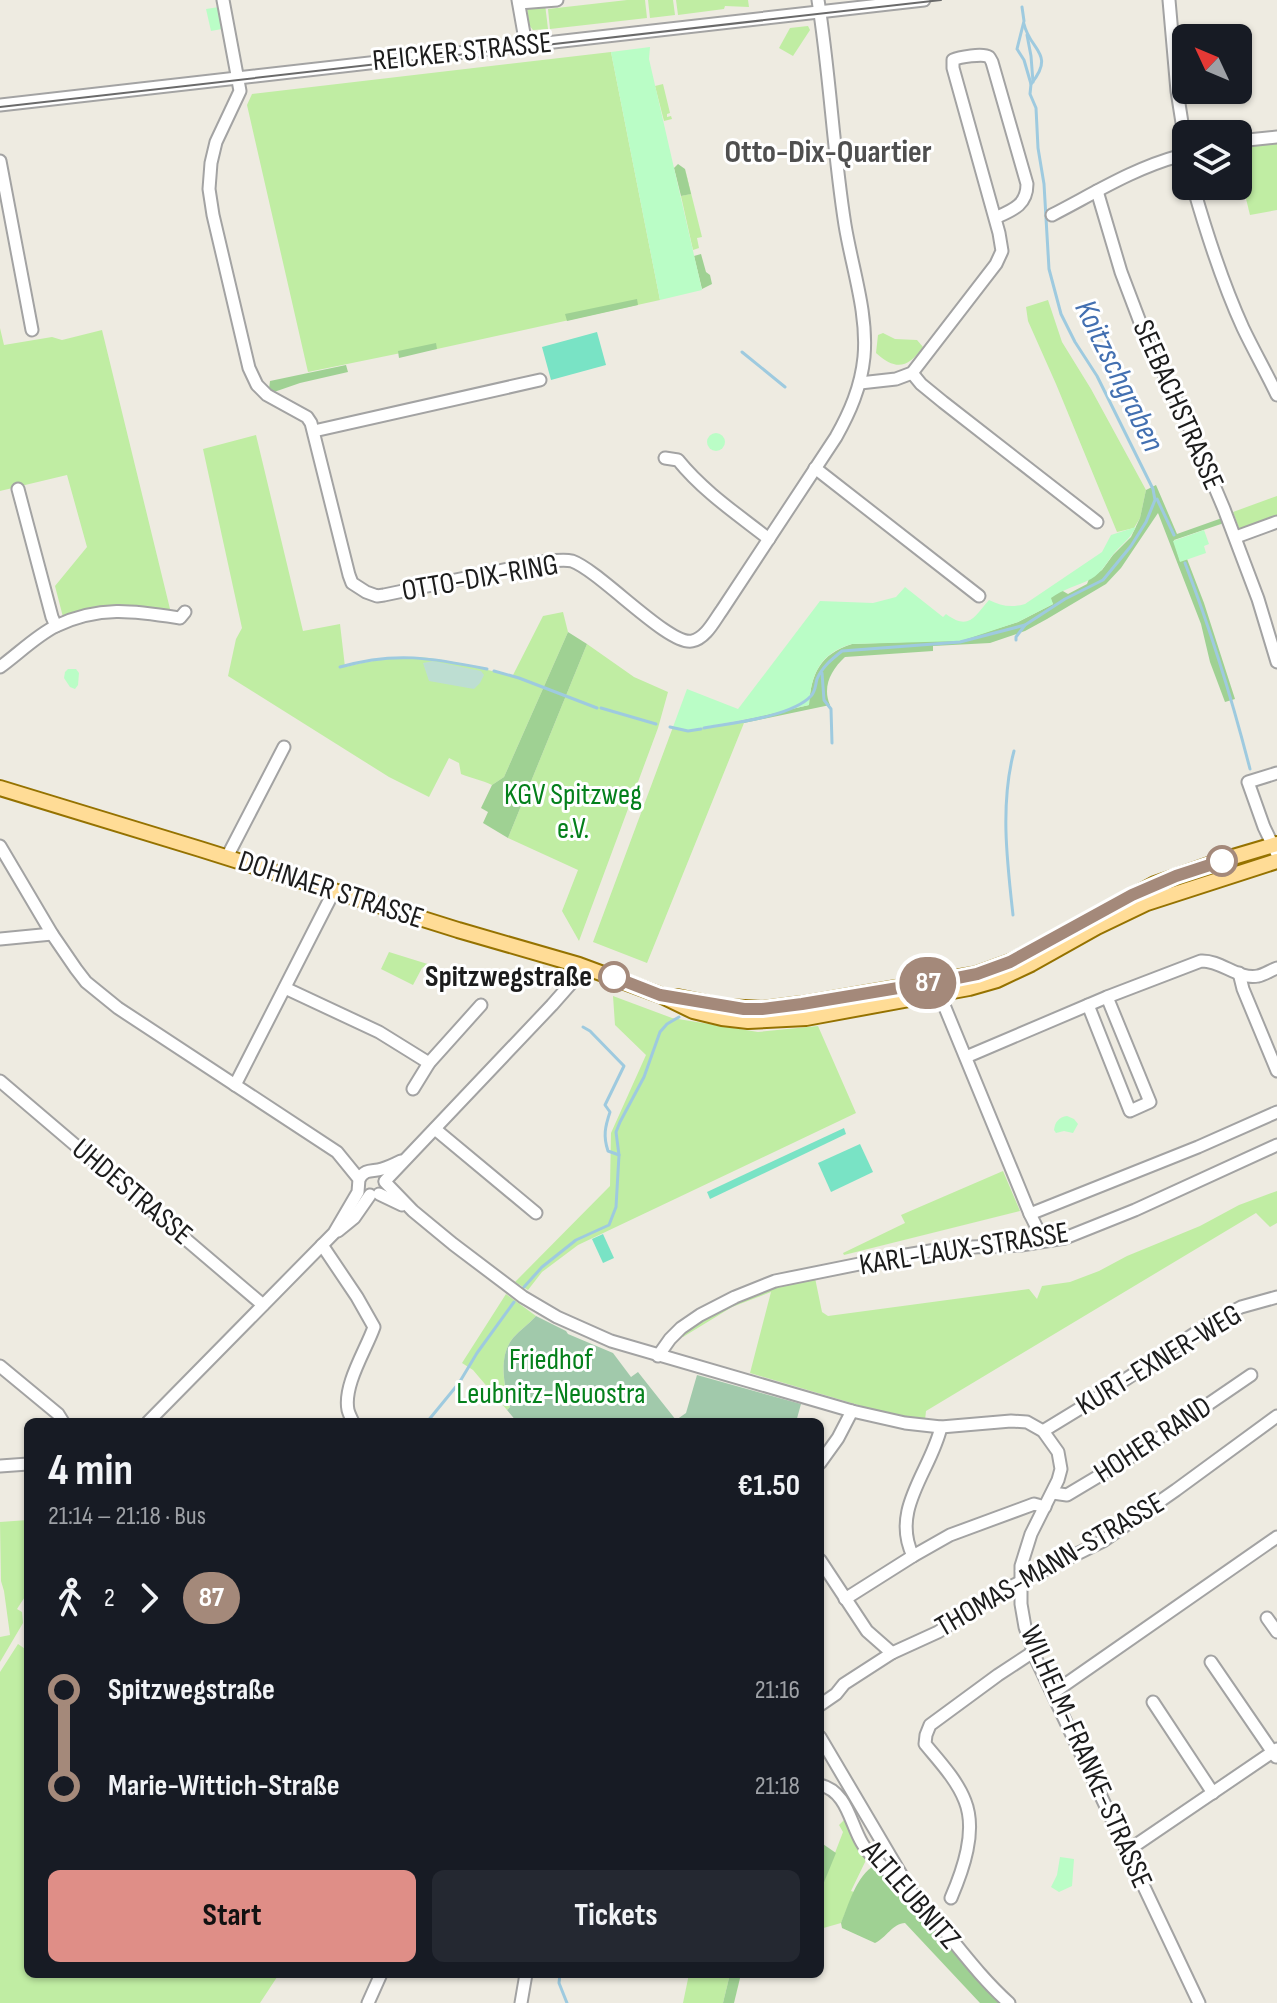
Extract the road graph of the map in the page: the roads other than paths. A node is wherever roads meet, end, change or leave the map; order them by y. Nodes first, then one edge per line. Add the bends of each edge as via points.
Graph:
1 (223, 0) edge
2 (557, 0) edge
3 (924, 0) edge
4 (1169, 0) edge
5 (519, 2) edge
6 (819, 6) edge
7 (526, 45) junction
8 (238, 78) junction
9 (0, 105) edge
10 (1181, 120) edge
11 (1277, 137) edge
12 (1252, 140) edge
13 (1172, 158) edge
14 (0, 161) edge
15 (1097, 191) junction
16 (1197, 200) edge
17 (1052, 215) dead end
18 (995, 218) junction
19 (6, 227) edge
20 (32, 330) dead end
21 (912, 373) junction
22 (540, 380) dead end
23 (860, 383) junction
24 (1277, 395) edge
25 (314, 431) junction
26 (665, 458) dead end
27 (815, 468) junction
28 (18, 489) dead end
29 (1097, 522) dead end
30 (1277, 522) edge
31 (1236, 537) junction
32 (769, 539) junction
33 (979, 596) dead end
34 (185, 612) dead end
35 (56, 626) junction
36 (1277, 662) edge
37 (0, 667) edge
38 (284, 747) dead end
39 (1277, 773) edge
40 (0, 788) edge
41 (0, 846) edge
42 (1276, 848) edge
43 (227, 857) junction
44 (1277, 861) edge
45 (334, 891) junction
46 (52, 934) junction
47 (0, 939) edge
48 (579, 965) junction
49 (1277, 968) edge
50 (1239, 973) junction
51 (285, 988) junction
52 (939, 993) junction
53 (660, 995) junction
54 (1107, 997) junction
55 (481, 1005) dead end
56 (1088, 1005) junction
57 (966, 1057) junction
58 (429, 1063) junction
59 (1277, 1071) edge
60 (0, 1081) edge
61 (235, 1085) junction
62 (413, 1089) dead end
63 (1277, 1112) edge
64 (435, 1129) junction
65 (1277, 1145) edge
66 (373, 1182) junction
67 (536, 1213) dead end
68 (1030, 1214) junction
69 (1043, 1240) junction
70 (322, 1245) junction
71 (1277, 1297) edge
72 (263, 1305) junction
73 (658, 1356) junction
74 (0, 1366) edge
75 (1251, 1375) dead end
76 (852, 1411) junction
77 (1277, 1416) edge
78 (60, 1418) edge
79 (152, 1418) edge
80 (351, 1418) edge
81 (941, 1427) junction
82 (1043, 1431) junction
83 (824, 1457) edge
84 (24, 1464) edge
85 (0, 1466) edge
86 (1053, 1493) junction
87 (1045, 1507) junction
88 (1277, 1537) edge
89 (913, 1556) junction
90 (824, 1566) edge
91 (1020, 1583) junction
92 (845, 1599) junction
93 (1267, 1618) dead end
94 (1277, 1632) edge
95 (1033, 1652) junction
96 (892, 1653) junction
97 (1211, 1662) dead end
98 (1053, 1693) junction
99 (824, 1702) edge
100 (1153, 1702) dead end
101 (824, 1744) edge
102 (1276, 1753) edge
103 (824, 1786) edge
104 (1213, 1793) junction
105 (1127, 1851) junction
106 (910, 1891) junction
107 (951, 1898) dead end
108 (379, 1978) edge
109 (525, 1978) edge
110 (368, 2003) edge
111 (521, 2003) edge
112 (1009, 2003) edge
113 (1199, 2003) edge

1 - 8 street
2 - 5 street
3 - 6 street, REICKER STRASSE
4 - 10 street
5 - 7 street
6 - 7 street, REICKER STRASSE
6 - 23 street, OTTO-DIX-RING via 845,223 862,309
7 - 8 street, REICKER STRASSE
8 - 9 street, REICKER STRASSE
8 - 25 street via 240,91 211,163 213,215 252,376 267,395 307,417
11 - 12 street
13 - 15 street
14 - 19 street
15 - 17 street
15 - 31 street, SEEBACHSTRASSE via 1143,330
16 - 24 street via 1230,298
18 - 18 street via 953,68 953,60 959,58 985,55 992,62 1027,184 1016,209
18 - 21 street via 1002,251 996,264
19 - 20 street
21 - 23 street
21 - 29 street
22 - 25 street
23 - 27 street, OTTO-DIX-RING via 851,410
25 - 32 street, OTTO-DIX-RING via 352,583 377,596 547,561 571,561 665,630 682,641 694,641 706,632
26 - 32 street via 678,460
27 - 32 street, OTTO-DIX-RING
27 - 33 street
28 - 35 street
30 - 31 street
31 - 36 street, SEEBACHSTRASSE
34 - 35 street via 180,618 127,610
35 - 37 street
38 - 43 street
39 - 42 street via 1248,782
40 - 43 main road, DOHNAER STRASSE
41 - 46 street
42 - 53 main road, DOHNAER STRASSE via 1155,884 1034,950 977,974 762,1009
43 - 45 main road, DOHNAER STRASSE
44 - 52 main road, DOHNAER STRASSE via 1147,903 997,980
45 - 48 main road, DOHNAER STRASSE
45 - 51 street
46 - 47 street
46 - 61 street via 98,992
48 - 53 main road, DOHNAER STRASSE
48 - 64 street via 574,980
49 - 50 street via 1258,976
50 - 54 street via 1201,961
50 - 59 street
51 - 58 street via 379,1032
51 - 61 street
52 - 53 main road, DOHNAER STRASSE via 806,1018 748,1021 693,1011
52 - 57 street
54 - 56 street
54 - 56 street via 1150,1102 1130,1111
55 - 58 street
56 - 57 street
57 - 68 street
58 - 62 street
60 - 72 street, UHDESTRASSE
61 - 66 street
63 - 68 street, KARL-LAUX-STRASSE
64 - 66 street
64 - 67 street
65 - 69 street, KARL-LAUX-STRASSE via 1083,1231
66 - 70 street via 354,1218
66 - 73 street via 523,1297 590,1332
68 - 69 street
69 - 73 street, KARL-LAUX-STRASSE via 929,1251 775,1281 700,1315
70 - 72 street
70 - 80 street via 374,1327 348,1393
71 - 82 street, KURT-EXNER-WEG via 1209,1324
72 - 79 street
73 - 76 street
74 - 78 street
75 - 86 street, HOHER RAND via 1067,1495
76 - 81 street
76 - 83 street
77 - 91 street, THOMAS-MANN-STRASSE via 1103,1541
81 - 82 street via 1011,1421
81 - 89 street via 904,1528
82 - 86 street, WILHELM-FRANKE-STRASSE via 1058,1452 1061,1469
84 - 85 street
86 - 87 street, WILHELM-FRANKE-STRASSE
87 - 89 street via 1034,1504 1005,1514
87 - 91 street, WILHELM-FRANKE-STRASSE via 1024,1553
88 - 98 street
89 - 92 street
90 - 92 street
91 - 95 street, WILHELM-FRANKE-STRASSE
91 - 96 street, THOMAS-MANN-STRASSE
92 - 96 street via 867,1631
93 - 94 street
95 - 98 street, WILHELM-FRANKE-STRASSE
95 - 107 street via 927,1729 925,1744 966,1801 970,1825 962,1874
96 - 99 street, THOMAS-MANN-STRASSE
97 - 102 street
98 - 105 street, WILHELM-FRANKE-STRASSE
100 - 104 street
101 - 106 street
102 - 104 street
103 - 106 street, ALTLEUBNITZ via 838,1795 867,1851
104 - 105 street
105 - 113 street, WILHELM-FRANKE-STRASSE
106 - 112 street, ALTLEUBNITZ
108 - 110 street
109 - 111 street

